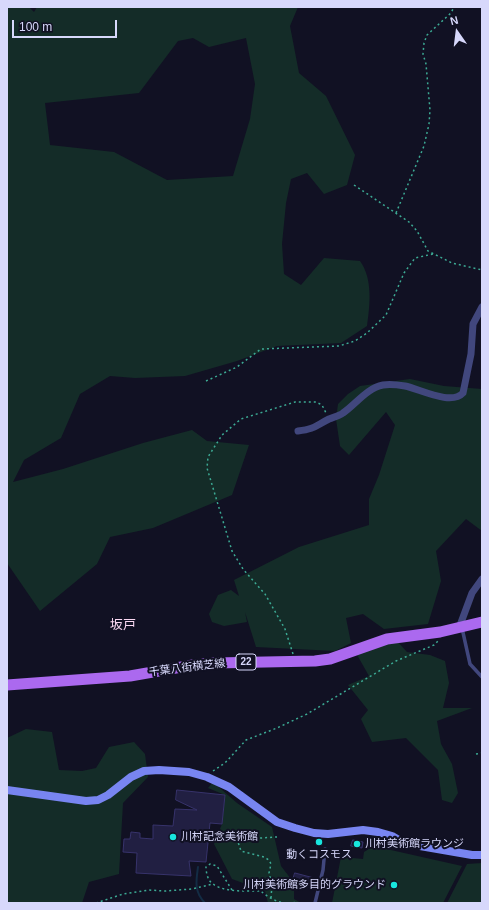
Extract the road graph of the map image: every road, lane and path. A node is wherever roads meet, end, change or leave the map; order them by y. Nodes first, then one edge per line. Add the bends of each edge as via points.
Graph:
1 (454, 7) edge
2 (354, 185) dead end
3 (396, 213) junction
4 (433, 254) junction
5 (482, 270) edge
6 (482, 307) edge
7 (206, 381) dead end
8 (329, 419) junction
9 (298, 431) dead end
10 (482, 579) edge
11 (482, 622) edge
12 (456, 629) junction
13 (296, 661) junction
14 (482, 677) edge
15 (7, 685) edge
16 (482, 752) edge
17 (476, 754) dead end
18 (204, 776) junction
19 (7, 790) edge
20 (277, 837) dead end
21 (325, 849) dead end
22 (482, 855) edge
23 (213, 884) junction
24 (232, 890) junction
25 (271, 898) junction
26 (96, 903) edge
27 (297, 903) edge
28 (315, 903) edge

1 - 3 path via 451,13 427,35 424,43 429,124 424,146
2 - 3 path
3 - 4 path via 417,231 428,252
4 - 5 path via 452,263
4 - 7 path via 415,258 404,273 386,315 356,341 339,346 261,349 237,367
6 - 8 street via 473,324 470,354 463,393 460,397 424,393 405,386 383,385 368,392 342,414
8 - 9 street via 314,428
8 - 13 path via 322,405 316,402 295,402 241,419 222,435 208,457 207,468 232,551 243,569 265,594 285,629
10 - 12 street via 472,592
11 - 12 main road, 千葉八街横芝線 / 22
12 - 13 main road, 千葉八街横芝線 / 22 via 387,639 330,659
12 - 14 lane via 470,664
12 - 18 path via 434,645 396,661 307,714 246,740 225,763
13 - 15 main road, 千葉八街横芝線 / 22 via 215,663 130,676
16 - 17 path
18 - 19 street via 189,772 144,771 131,777 108,795 98,800 86,801
18 - 22 street via 229,787 277,822 295,828 328,834 363,830 378,832 420,846
20 - 25 path via 249,836 237,839 241,851 269,860
21 - 28 lane
23 - 24 path
23 - 24 path via 208,879 206,867 210,864 217,866
23 - 26 path via 194,889 149,890 124,894
24 - 25 path via 261,891
25 - 27 path

